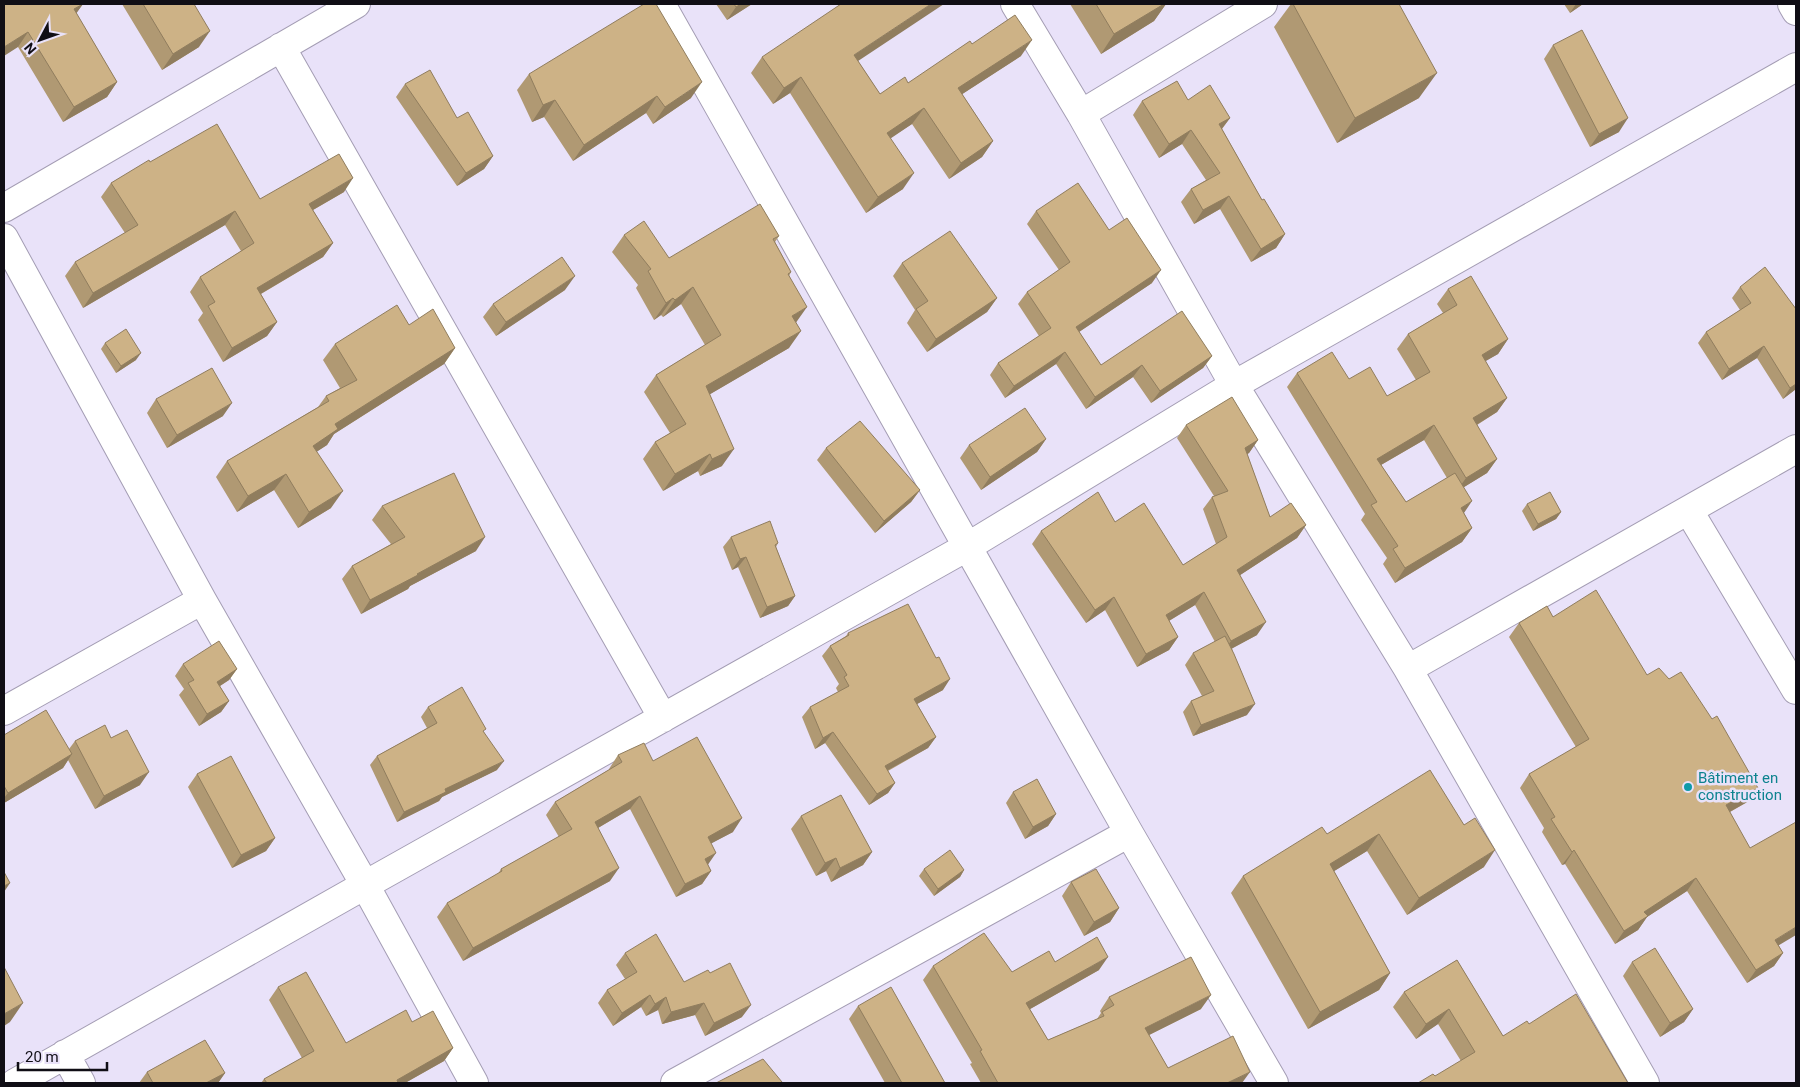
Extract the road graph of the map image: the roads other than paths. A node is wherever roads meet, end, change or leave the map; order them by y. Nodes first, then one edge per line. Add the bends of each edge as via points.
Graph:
1 (356, 4) edge
2 (661, 4) edge
3 (1015, 4) edge
4 (1263, 4) edge
5 (1792, 4) edge
6 (1796, 11) edge
7 (281, 47) junction
8 (1796, 67) edge
9 (1081, 114) junction
10 (4, 208) edge
11 (4, 238) edge
12 (1234, 385) junction
13 (1796, 449) edge
14 (1689, 511) junction
15 (967, 548) junction
16 (202, 600) junction
17 (1408, 669) junction
18 (1796, 690) edge
19 (4, 711) edge
20 (662, 718) junction
21 (1129, 833) junction
22 (365, 885) junction
23 (64, 1054) junction
24 (15, 1083) edge
25 (81, 1083) edge
26 (474, 1083) edge
27 (675, 1083) edge
28 (1274, 1083) edge
29 (1645, 1083) edge

1 - 7 street
2 - 15 street
3 - 9 street
4 - 9 street
5 - 6 street
7 - 10 street
7 - 20 street
8 - 12 street
9 - 12 street
11 - 16 street
12 - 15 street
12 - 17 street
13 - 14 street
14 - 17 street
14 - 18 street
15 - 20 street
15 - 21 street
16 - 19 street
16 - 22 street
17 - 29 street
20 - 22 street
21 - 27 street
21 - 28 street
22 - 23 street
22 - 26 street
23 - 24 street
23 - 25 street

